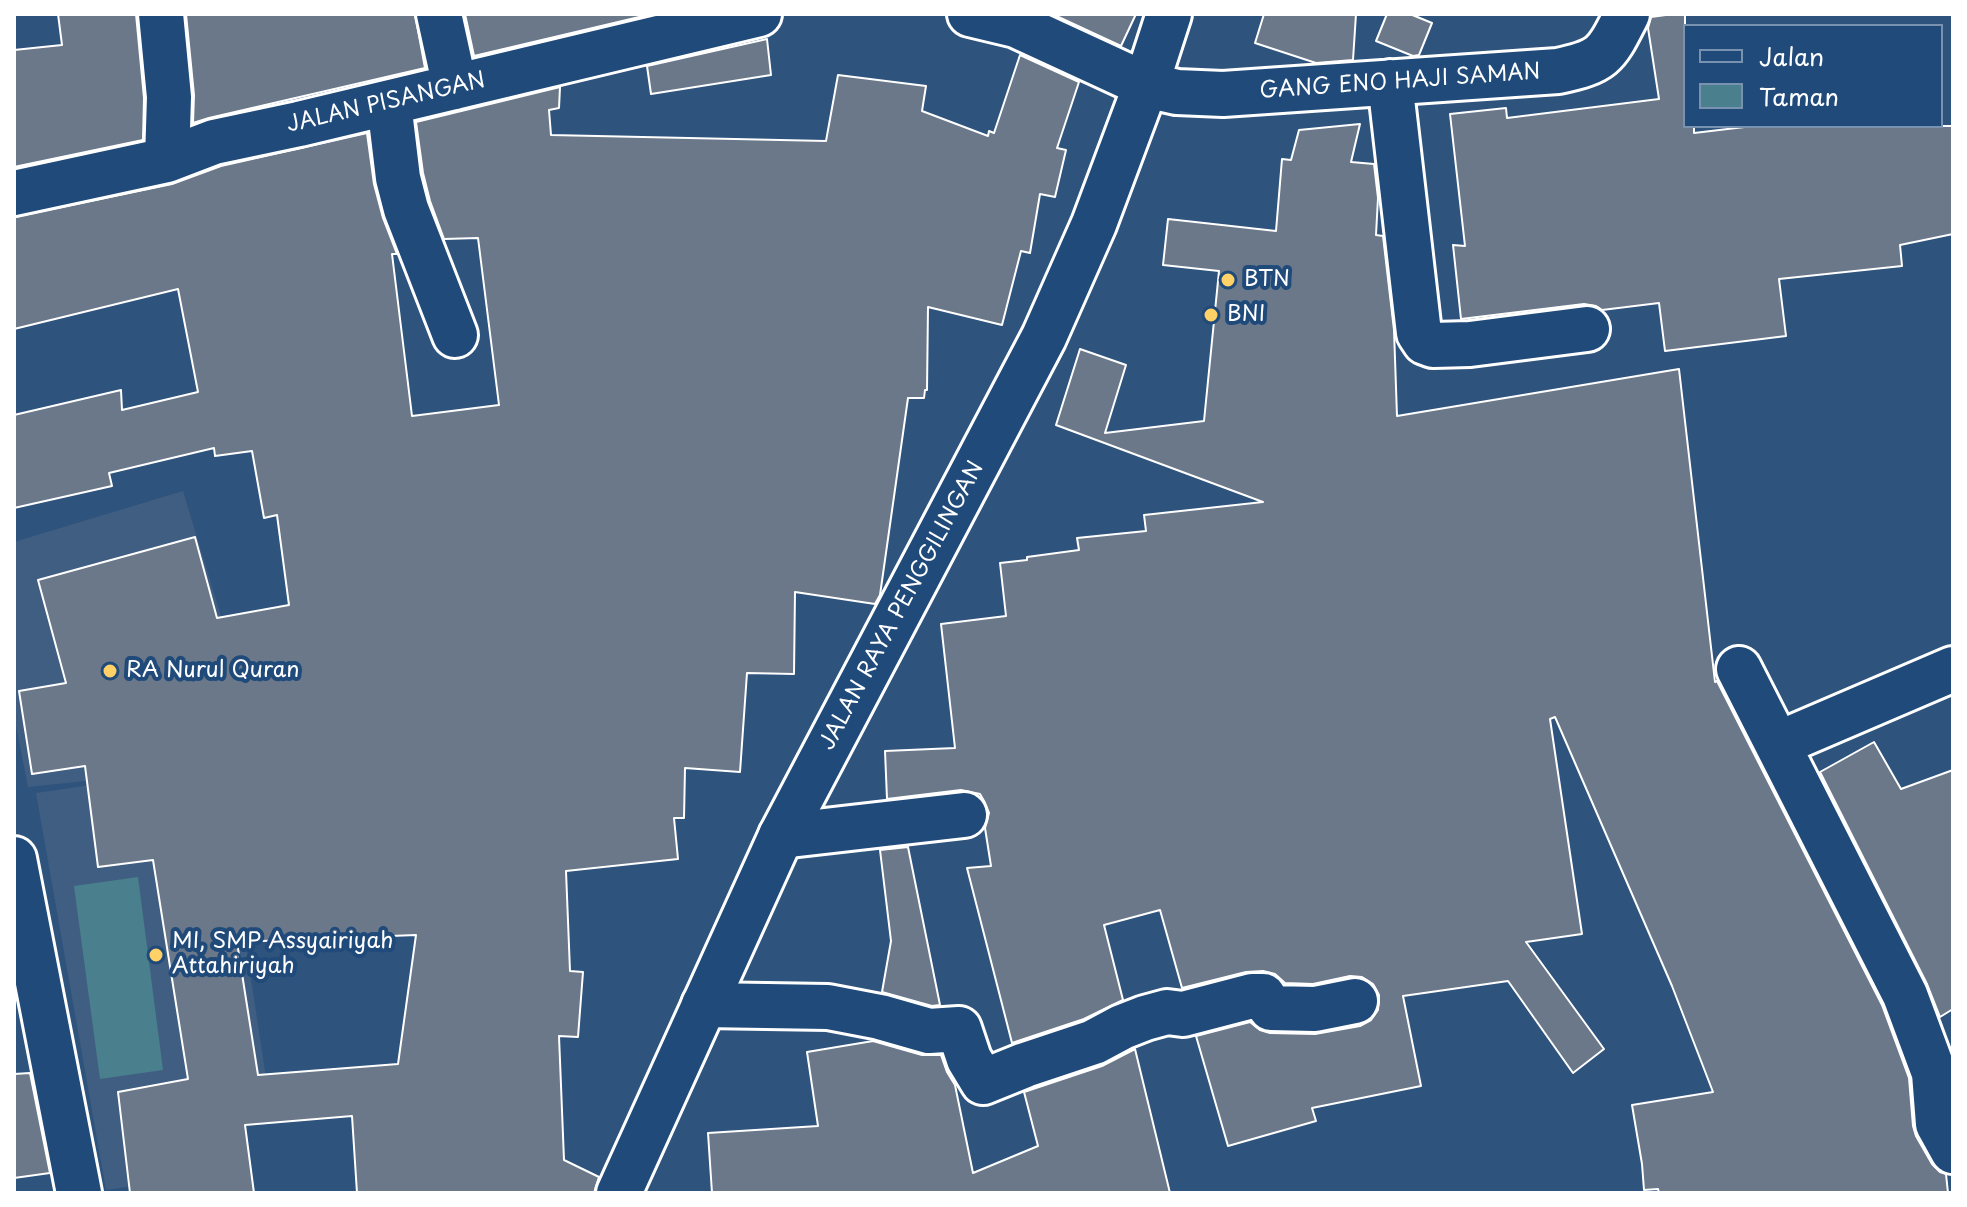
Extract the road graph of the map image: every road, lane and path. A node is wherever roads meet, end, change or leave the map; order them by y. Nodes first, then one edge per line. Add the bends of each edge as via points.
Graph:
1 (161, 14) edge
2 (439, 14) edge
3 (759, 14) edge
4 (970, 14) edge
5 (1169, 14) edge
6 (1627, 14) edge
7 (1390, 82) junction
8 (1146, 85) junction
9 (455, 87) junction
10 (389, 103) junction
11 (167, 160) junction
12 (14, 193) edge
13 (1587, 329) dead end
14 (455, 335) dead end
15 (1739, 669) dead end
16 (1953, 669) edge
17 (1778, 744) junction
18 (964, 815) dead end
19 (781, 836) junction
20 (14, 863) edge
21 (1355, 1001) dead end
22 (704, 1005) junction
23 (1953, 1151) edge
24 (79, 1193) edge
25 (619, 1193) edge

1 - 11 street via 169,97
2 - 9 street
3 - 9 street, JALAN PISANGAN
4 - 8 street via 1016,25
5 - 8 street, JALAN RAYA PENGGILINGAN
6 - 7 street, GANG ENO HAJI SAMAN via 1605,54 1589,65
7 - 8 street, GANG ENO HAJI SAMAN via 1223,94
7 - 13 street via 1419,333 1425,342 1470,344
8 - 19 street, JALAN RAYA PENGGILINGAN via 1044,337
9 - 10 street, JALAN PISANGAN
10 - 11 street, JALAN PISANGAN via 214,142
10 - 14 street via 406,209
11 - 12 street, JALAN PISANGAN
15 - 17 street
16 - 17 street
17 - 23 street via 1905,995 1934,1073 1938,1124
18 - 19 street
19 - 22 street, JALAN RAYA PENGGILINGAN
20 - 24 street
21 - 22 street via 1315,1009 1271,1008 1263,996 1252,996 1183,1014 1167,1012 983,1082 959,1029 929,1031 828,1007
22 - 25 street, JALAN RAYA PENGGILINGAN

